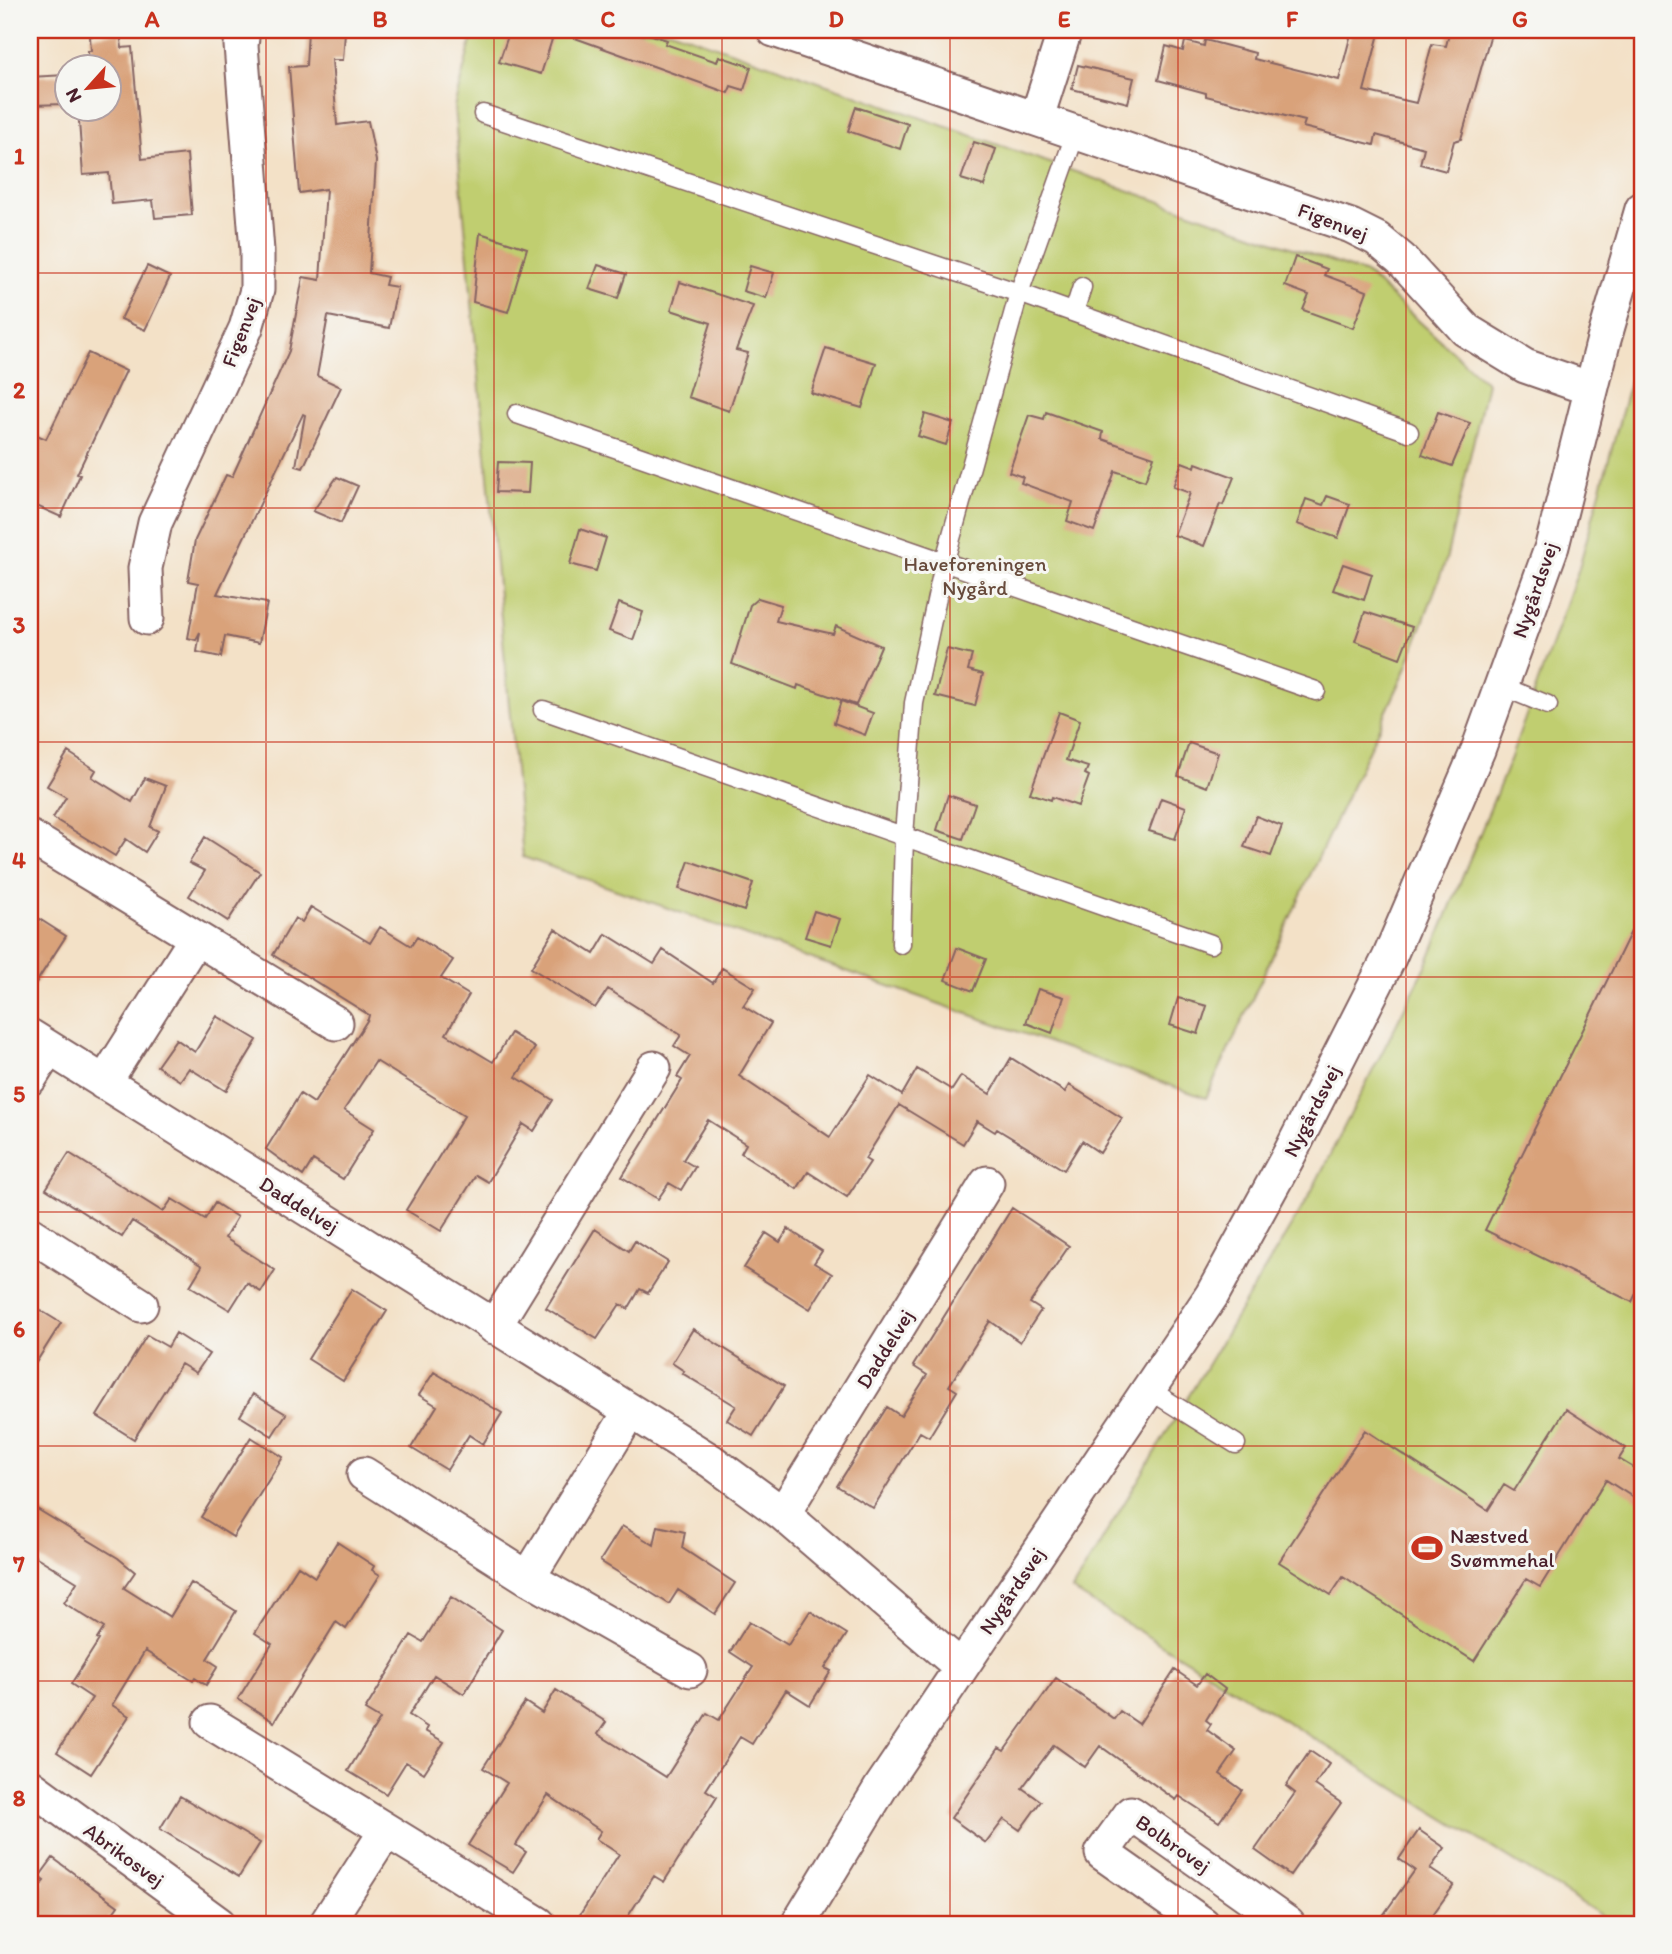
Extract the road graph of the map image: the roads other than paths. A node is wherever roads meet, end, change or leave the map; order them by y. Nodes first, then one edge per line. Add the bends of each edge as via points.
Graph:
1 (243, 30) edge
2 (774, 30) edge
3 (1065, 30) edge
4 (857, 43) edge
5 (483, 114) dead end
6 (1037, 117) junction
7 (1076, 132) junction
8 (1642, 209) edge
9 (1082, 287) dead end
10 (1019, 293) junction
11 (1074, 313) junction
12 (1591, 389) junction
13 (517, 414) dead end
14 (1409, 432) dead end
15 (945, 560) junction
16 (147, 618) dead end
17 (1501, 686) junction
18 (1317, 691) dead end
19 (1548, 705) dead end
20 (543, 710) dead end
21 (904, 836) junction
22 (30, 837) edge
23 (196, 938) junction
24 (901, 944) dead end
25 (1211, 944) dead end
26 (337, 1023) dead end
27 (39, 1042) edge
28 (654, 1068) dead end
29 (30, 1078) edge
30 (104, 1083) junction
31 (987, 1184) dead end
32 (30, 1234) edge
33 (141, 1305) dead end
34 (494, 1327) junction
35 (1149, 1390) junction
36 (630, 1412) junction
37 (1236, 1444) dead end
38 (364, 1474) dead end
39 (783, 1514) junction
40 (528, 1578) junction
41 (961, 1667) junction
42 (690, 1670) dead end
43 (210, 1723) dead end
44 (30, 1786) edge
45 (386, 1831) junction
46 (219, 1924) edge
47 (326, 1924) edge
48 (539, 1924) edge
49 (798, 1924) edge
50 (1203, 1924) edge
51 (1288, 1924) edge

1 - 16 street, Figenvej via 257,290 246,328 155,523 145,568
2 - 4 street, Figenvej
3 - 6 street
4 - 6 street, Figenvej
5 - 10 lane
6 - 7 street, Figenvej
7 - 10 lane
7 - 12 street, Figenvej via 1351,226 1401,259 1466,330 1525,366
8 - 12 street, Nygårdsvej
9 - 11 lane
10 - 11 lane
10 - 15 lane
11 - 14 lane
12 - 17 street, Nygårdsvej via 1552,546
13 - 15 lane
15 - 18 lane
15 - 21 lane via 914,703
17 - 19 lane
17 - 35 street, Nygårdsvej via 1383,971 1218,1284
20 - 21 lane
21 - 24 lane
21 - 25 lane
22 - 23 street
23 - 26 street
23 - 30 street
27 - 29 street, Daddelvej
27 - 30 street, Daddelvej
28 - 34 street
30 - 34 street, Daddelvej
31 - 39 street, Daddelvej
32 - 33 street
34 - 36 street, Daddelvej
35 - 37 lane
35 - 41 street, Nygårdsvej
36 - 39 street, Daddelvej via 711,1461
36 - 40 street
38 - 40 street
39 - 41 street, Daddelvej
40 - 42 street
41 - 49 street, Nygårdsvej
43 - 45 street
44 - 46 street, Abrikosvej
45 - 47 street
45 - 48 street
50 - 51 street, Bolbrovej via 1102,1853 1131,1813

